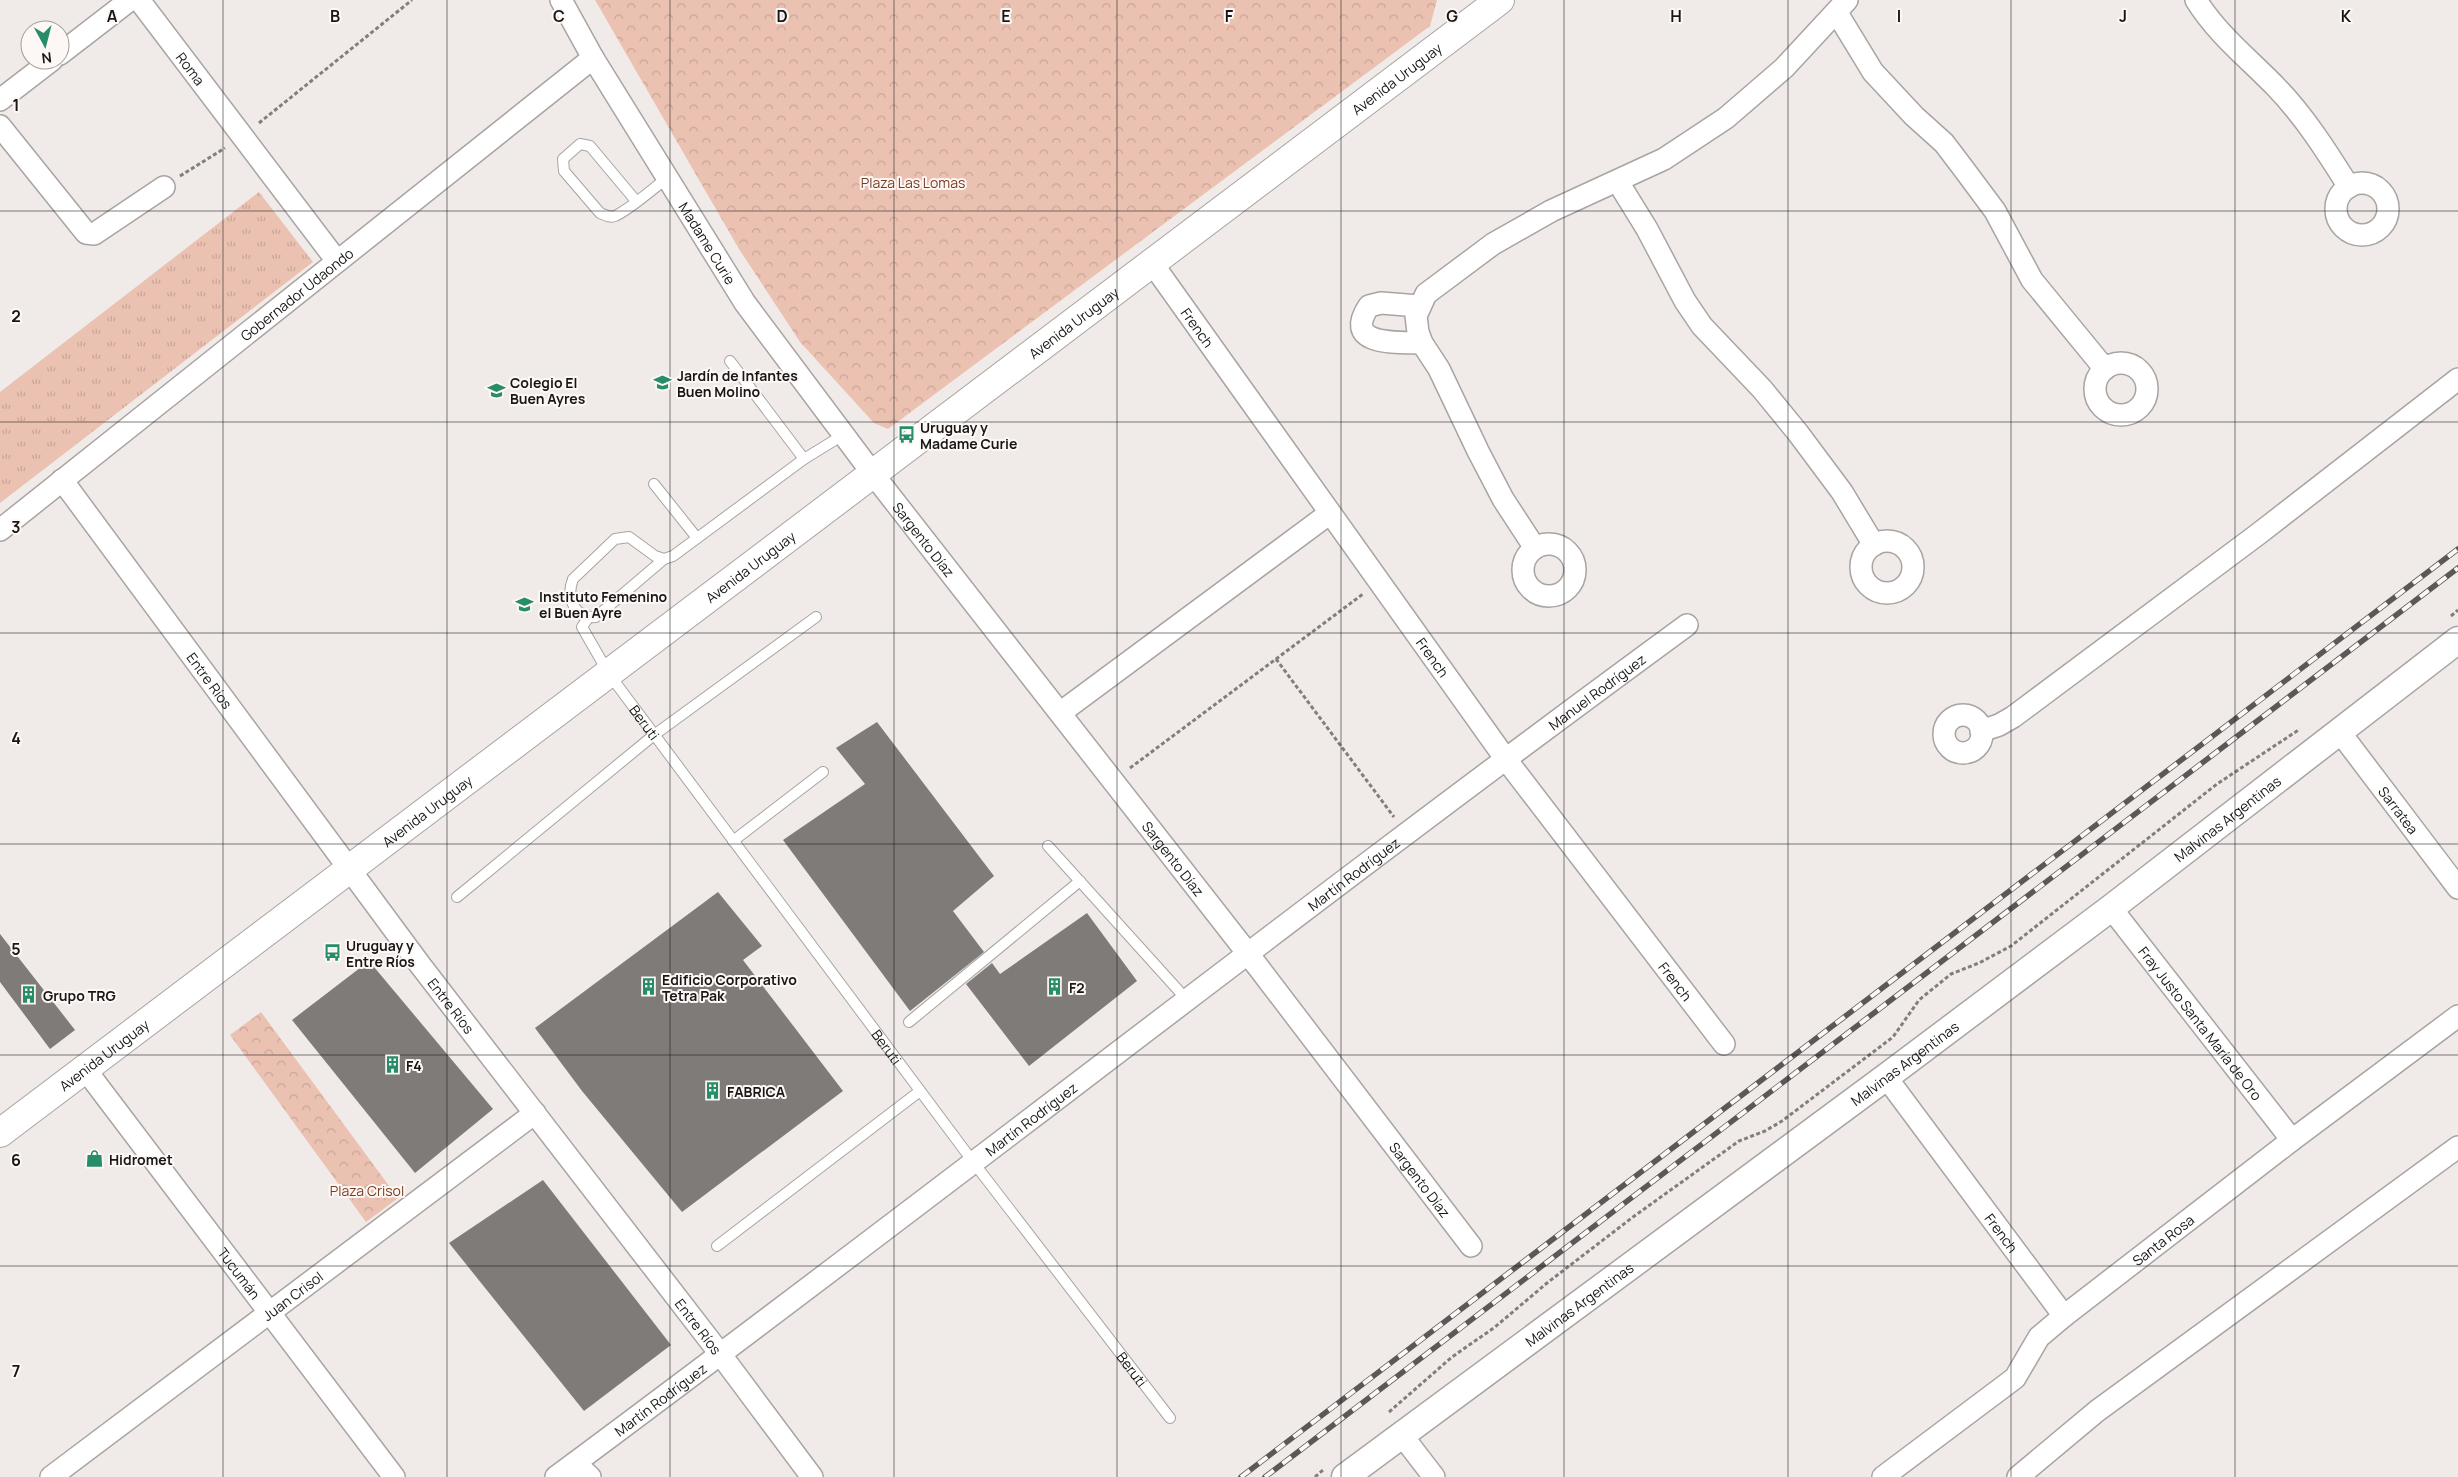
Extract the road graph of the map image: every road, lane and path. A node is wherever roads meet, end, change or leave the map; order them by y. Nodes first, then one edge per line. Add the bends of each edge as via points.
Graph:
1 (130, 0) edge
2 (139, 0) edge
3 (412, 0) edge
4 (561, 0) edge
5 (1500, 0) edge
6 (2196, 0) edge
7 (1842, 6) edge
8 (1469, 12) edge
9 (70, 46) edge
10 (593, 58) junction
11 (39, 70) edge
12 (0, 100) edge
13 (0, 126) edge
14 (242, 137) junction
15 (668, 178) junction
16 (1618, 182) junction
17 (164, 186) joint
18 (2349, 186) dead end
19 (636, 201) junction
20 (337, 261) junction
21 (1152, 263) junction
22 (1419, 306) junction
23 (1422, 343) junction
24 (730, 361) dead end
25 (2105, 370) dead end
26 (2458, 379) edge
27 (843, 434) junction
28 (804, 459) junction
29 (873, 474) junction
30 (62, 480) junction
31 (654, 484) dead end
32 (1330, 513) junction
33 (0, 530) edge
34 (697, 538) junction
35 (1874, 545) dead end
36 (1535, 548) dead end
37 (664, 558) junction
38 (1380, 582) junction
39 (2458, 610) edge
40 (816, 617) dead end
41 (588, 618) junction
42 (1687, 625) dead end
43 (2450, 631) edge
44 (1276, 659) junction
45 (609, 674) junction
46 (1060, 713) junction
47 (2304, 726) dead end
48 (1982, 731) dead end
49 (2339, 731) junction
50 (654, 734) junction
51 (1505, 758) junction
52 (823, 772) dead end
53 (1113, 781) junction
54 (1406, 834) junction
55 (733, 841) junction
56 (1048, 846) dead end
57 (350, 869) junction
58 (1080, 881) junction
59 (2458, 888) edge
60 (457, 897) dead end
61 (2110, 908) junction
62 (1249, 954) junction
63 (1188, 1001) junction
64 (2458, 1016) edge
65 (909, 1022) dead end
66 (1724, 1044) dead end
67 (85, 1069) junction
68 (1886, 1077) junction
69 (920, 1091) junction
70 (535, 1113) junction
71 (0, 1133) edge
72 (2292, 1140) junction
73 (2458, 1147) edge
74 (974, 1163) junction
75 (716, 1246) dead end
76 (1472, 1246) dead end
77 (270, 1312) junction
78 (2064, 1316) junction
79 (721, 1355) junction
80 (1170, 1418) dead end
81 (1394, 1424) junction
82 (583, 1470) edge
83 (1337, 1471) edge
84 (50, 1477) edge
85 (394, 1477) edge
86 (556, 1477) edge
87 (812, 1477) edge
88 (1315, 1477) edge
89 (1434, 1477) edge
90 (1882, 1477) edge
91 (2018, 1477) edge

1 - 9 street
2 - 14 street, Roma
3 - 14 path
4 - 10 street, Madame Curie
5 - 8 main road, Avenida Uruguay
6 - 18 street via 2218,30 2296,110
7 - 16 street via 1784,68 1726,118 1664,159
7 - 25 street via 1873,72 1944,143 1995,211 2032,280
8 - 21 main road, Avenida Uruguay
10 - 15 street, Madame Curie
10 - 20 street, Gobernador Udaondo
11 - 12 street
13 - 17 street via 86,233 94,234
14 - 17 path
14 - 20 street, Roma
15 - 19 lane
15 - 27 street, Madame Curie via 745,303
16 - 22 street via 1551,211 1493,244 1426,294
16 - 35 street via 1702,326 1762,389 1798,433 1842,492
19 - 19 lane via 615,217 600,213 564,171 562,159 580,144 590,146
20 - 30 street, Gobernador Udaondo
21 - 29 main road, Avenida Uruguay
21 - 32 street, French
22 - 23 street via 1416,316
22 - 23 street via 1380,303 1369,306 1362,322 1364,332 1370,338 1382,342
23 - 36 street via 1440,370 1503,499
24 - 28 lane
26 - 48 street via 2013,717
27 - 28 lane
27 - 29 street, Madame Curie
28 - 34 lane
29 - 45 main road, Avenida Uruguay
29 - 46 street, Sargento Díaz
30 - 33 street, Gobernador Udaondo
30 - 57 street, Entre Ríos
31 - 34 lane
32 - 38 street, French
32 - 46 street
34 - 37 lane via 673,556
37 - 41 lane via 596,617
37 - 41 lane via 655,556 629,537 615,539 574,579 570,587 570,600 579,614
38 - 44 path
38 - 51 street, French
39 - 43 path
40 - 50 lane
41 - 45 lane, Beruti via 582,627
42 - 51 street, Manuel Rodríguez
43 - 49 street, Malvinas Argentinas
44 - 53 path
44 - 54 path
45 - 50 lane, Beruti
45 - 57 main road, Avenida Uruguay
46 - 53 street, Sargento Díaz
47 - 81 path via 2216,784 2011,946 1951,974 1919,1000 1893,1037 1782,1121 1739,1141 1633,1217 1495,1327 1452,1357
49 - 59 street, Sarratea
49 - 61 street, Malvinas Argentinas
50 - 55 lane, Beruti
50 - 60 lane
51 - 54 street, Martín Rodríguez
51 - 66 street, French
52 - 55 lane
53 - 62 street, Sargento Díaz
54 - 62 street, Martín Rodríguez
55 - 69 lane, Beruti
56 - 58 lane
57 - 67 main road, Avenida Uruguay
57 - 70 street, Entre Ríos
58 - 63 lane
58 - 65 lane
61 - 68 street, Malvinas Argentinas
61 - 72 street, Fray Justo Santa María de Oro
62 - 63 street, Martín Rodríguez
62 - 76 street, Sargento Díaz
63 - 74 street, Martín Rodríguez
64 - 72 street, Santa Rosa
67 - 71 main road, Avenida Uruguay
67 - 77 street, Tucumán
68 - 78 street, French
68 - 81 street, Malvinas Argentinas
69 - 74 lane, Beruti
69 - 75 lane
70 - 77 street, Juan Crisol
70 - 79 street, Entre Ríos
72 - 78 street, Santa Rosa
73 - 91 street via 2097,1411
74 - 79 street, Martín Rodríguez
74 - 80 lane, Beruti
77 - 84 street, Juan Crisol
77 - 85 street, Tucumán
78 - 90 street, Santa Rosa via 2039,1338 2015,1378
79 - 82 street, Martín Rodríguez
79 - 87 street, Entre Ríos
81 - 83 street, Malvinas Argentinas
81 - 89 street
82 - 86 street, Martín Rodríguez
83 - 88 path

